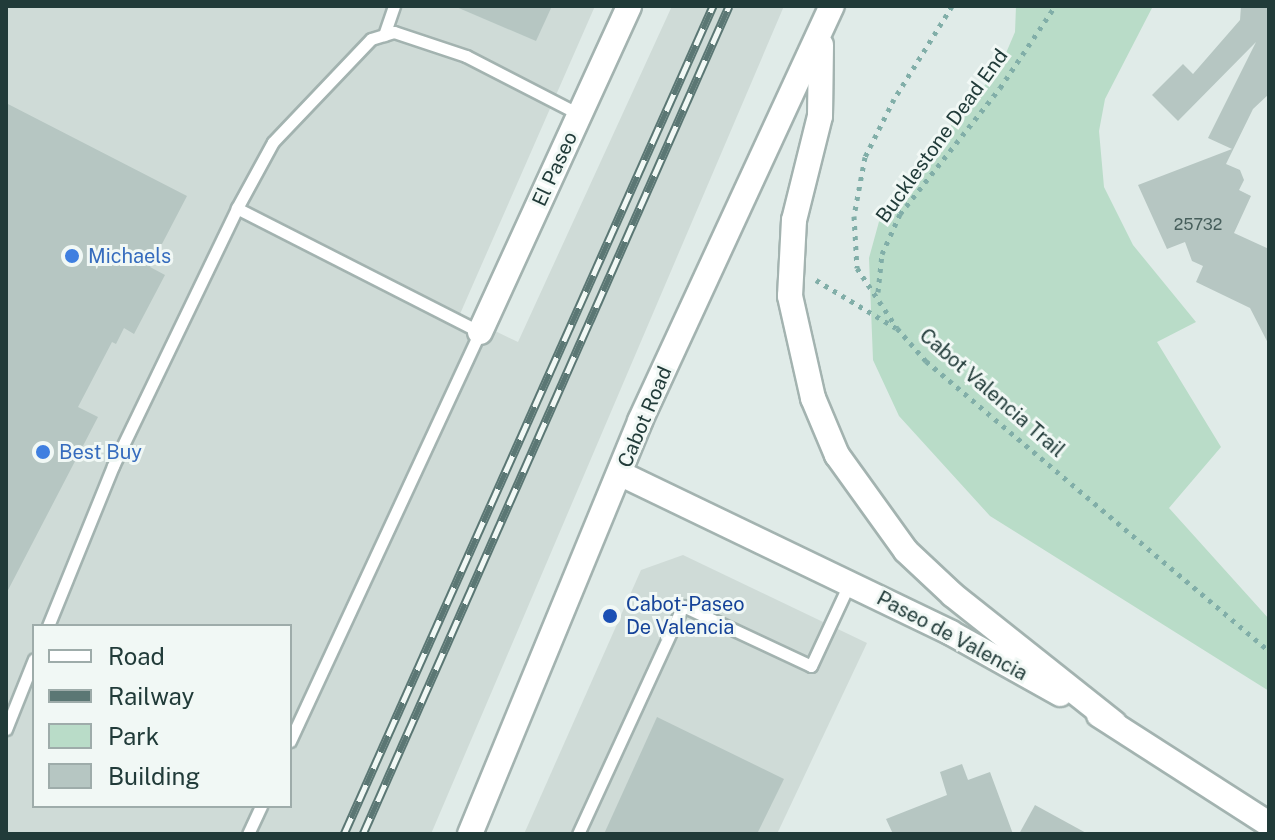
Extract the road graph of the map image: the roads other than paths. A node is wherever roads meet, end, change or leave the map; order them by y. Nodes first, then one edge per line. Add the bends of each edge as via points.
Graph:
1 (394, 6) edge
2 (629, 6) edge
3 (832, 6) edge
4 (821, 33) junction
5 (384, 35) junction
6 (580, 114) junction
7 (237, 208) junction
8 (480, 332) junction
9 (621, 474) junction
10 (849, 583) junction
11 (49, 624) edge
12 (32, 664) edge
13 (1114, 723) junction
14 (6, 729) edge
15 (292, 737) edge
16 (260, 808) edge
17 (1269, 824) edge
18 (248, 834) edge
19 (470, 834) edge
20 (578, 834) edge

1 - 5 lane
2 - 6 main road, El Paseo
3 - 4 main road, Cabot Road
4 - 9 main road, Cabot Road
4 - 13 main road via 820,116 794,220 790,296 813,398 837,455 906,551
5 - 6 lane via 394,32 466,56
5 - 7 lane via 371,39 273,142
6 - 8 main road, El Paseo
7 - 8 lane
7 - 11 lane via 113,466
8 - 15 lane
9 - 10 main road, Paseo de Valencia
9 - 19 main road, Cabot Road
10 - 13 main road, Paseo de Valencia
10 - 20 lane via 811,666 683,606
12 - 14 lane
13 - 17 main road, Paseo de Valencia
16 - 18 lane

